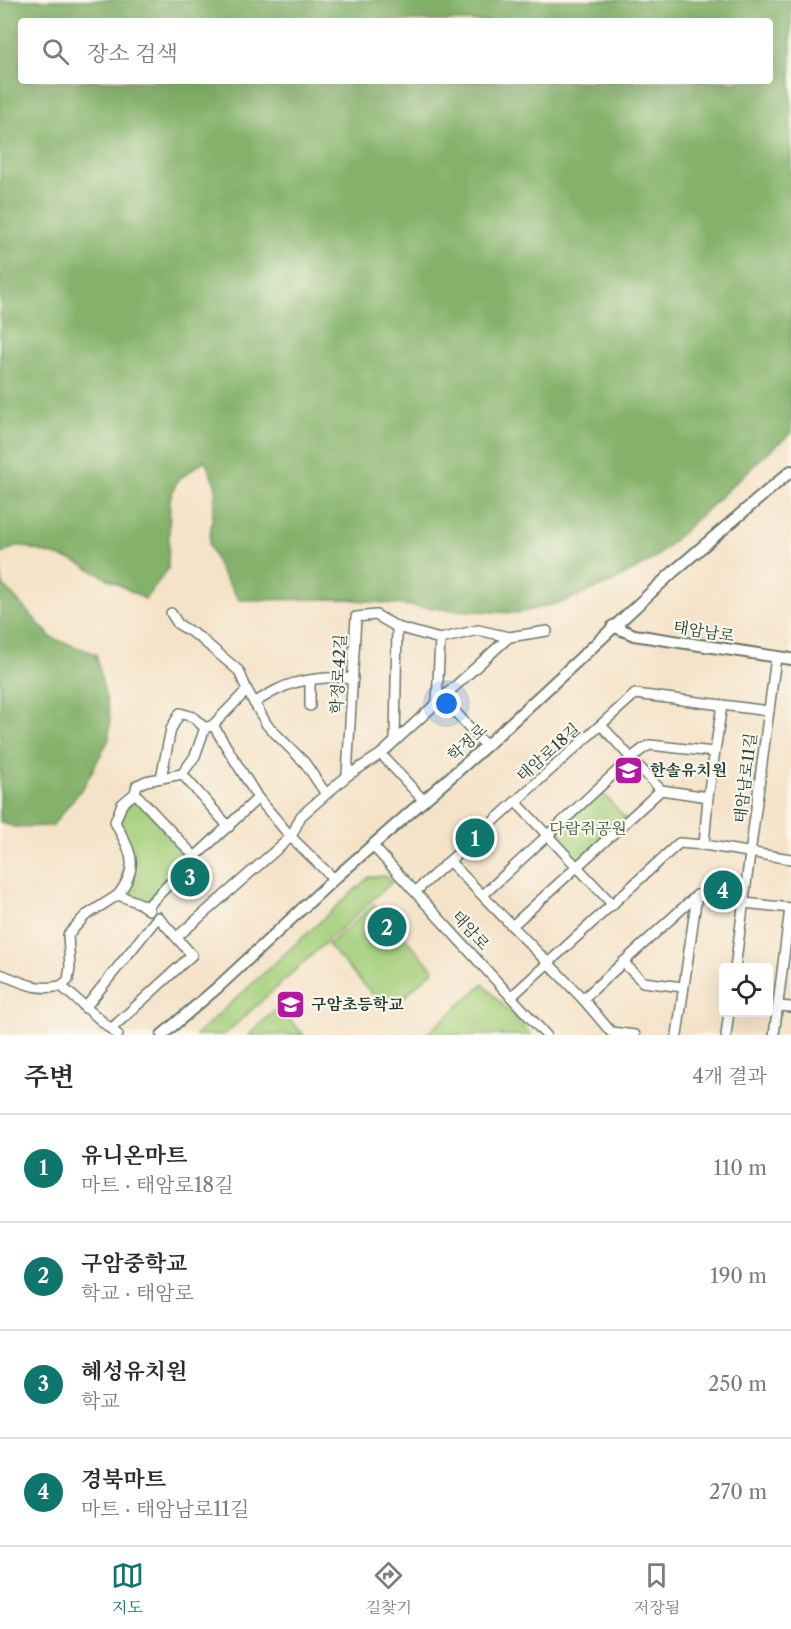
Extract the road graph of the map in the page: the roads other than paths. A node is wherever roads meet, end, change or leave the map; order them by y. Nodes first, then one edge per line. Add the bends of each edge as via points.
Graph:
1 (791, 471) edge
2 (171, 613) dead end
3 (614, 626) junction
4 (397, 627) junction
5 (547, 631) dead end
6 (509, 637) junction
7 (440, 639) junction
8 (776, 657) junction
9 (791, 659) edge
10 (353, 679) junction
11 (310, 680) junction
12 (247, 690) junction
13 (440, 699) junction
14 (254, 703) junction
15 (722, 705) junction
16 (310, 706) dead end
17 (769, 711) junction
18 (601, 725) junction
19 (209, 726) junction
20 (395, 740) junction
21 (486, 746) junction
22 (714, 752) junction
23 (381, 754) junction
24 (631, 758) junction
25 (182, 774) junction
26 (348, 776) junction
27 (161, 778) junction
28 (661, 790) junction
29 (135, 793) junction
30 (327, 794) junction
31 (708, 797) junction
32 (258, 798) junction
33 (424, 801) junction
34 (516, 802) junction
35 (229, 826) junction
36 (548, 836) junction
37 (291, 837) junction
38 (705, 845) junction
39 (373, 846) junction
40 (750, 853) junction
41 (195, 857) junction
42 (791, 859) edge
43 (450, 862) junction
44 (578, 867) junction
45 (334, 879) junction
46 (416, 891) junction
47 (118, 895) junction
48 (483, 895) junction
49 (697, 895) junction
50 (744, 903) junction
51 (613, 905) junction
52 (146, 908) junction
53 (791, 908) edge
54 (158, 918) junction
55 (512, 926) junction
56 (177, 937) junction
57 (548, 963) junction
58 (623, 963) junction
59 (736, 963) edge
60 (0, 974) edge
61 (61, 986) junction
62 (683, 987) junction
63 (510, 998) junction
64 (583, 999) junction
65 (778, 1006) junction
66 (791, 1007) edge
67 (85, 1008) junction
68 (728, 1017) edge
69 (115, 1032) edge
70 (162, 1035) edge
71 (546, 1035) edge
72 (635, 1035) edge
73 (677, 1035) edge
74 (726, 1035) edge
75 (774, 1035) edge

1 - 3 main road, 학정로
2 - 12 street via 178,624 239,671
3 - 8 main road, 태암남로 via 634,635
3 - 21 main road, 학정로
4 - 7 street, 학정로42길
4 - 10 street, 학정로42길 via 376,615 356,617
4 - 20 street
5 - 6 street
6 - 7 street, 학정로42길 via 478,630
6 - 13 street
7 - 13 street
8 - 9 main road, 태암남로
8 - 17 street, 태암남로11길
10 - 11 street via 336,676
10 - 26 street, 학정로42길
11 - 14 street via 280,688
11 - 16 street
12 - 14 street
12 - 19 street
13 - 20 street
13 - 21 street
14 - 30 street via 267,725 305,763
15 - 17 street, 태암로18길
15 - 18 street, 태암로18길 via 635,694
15 - 22 street
17 - 40 street, 태암남로11길
18 - 24 street, 태암로18길
18 - 34 street, 태암로18길
19 - 25 street
19 - 27 street via 180,713 171,729
19 - 32 street
20 - 23 street
21 - 33 main road, 학정로
22 - 24 street via 650,745
22 - 31 street
23 - 26 street
23 - 33 street
24 - 28 street, 태암로18길
24 - 36 street
25 - 27 street
25 - 35 street
26 - 30 street
27 - 29 street via 137,785
28 - 31 street
28 - 44 street
29 - 41 street
29 - 47 street via 122,804 115,822 132,856 130,872
30 - 37 street via 301,816
31 - 38 street
32 - 35 street
32 - 37 street
33 - 39 main road, 학정로
34 - 36 street, 태암로18길
34 - 43 street, 태암로18길
35 - 41 street
36 - 44 street, 태암로18길
36 - 48 street
37 - 45 street
37 - 56 street
38 - 40 street
38 - 51 street via 680,843
39 - 45 main road, 학정로
39 - 46 street, 태암로
40 - 42 street
40 - 50 street, 태암남로11길
41 - 52 street
43 - 46 street, 태암로18길
43 - 48 street
44 - 51 street, 태암로18길
44 - 55 street
45 - 70 main road, 학정로
46 - 63 street, 태암로
47 - 52 street
47 - 61 street via 85,916 68,935 70,967 68,980
48 - 55 street
49 - 50 street
49 - 58 street
49 - 62 street
50 - 53 street
50 - 59 street, 태암남로11길
51 - 57 street
52 - 54 street
53 - 65 street
54 - 56 street
54 - 67 street
55 - 57 street
56 - 69 street via 192,955
57 - 63 street
57 - 64 street
58 - 62 street via 643,982
58 - 64 street
60 - 61 street via 37,988
61 - 67 street
62 - 73 street
63 - 71 street, 태암로
64 - 72 street via 611,1032
65 - 66 street
65 - 75 street
67 - 69 street
68 - 74 street

